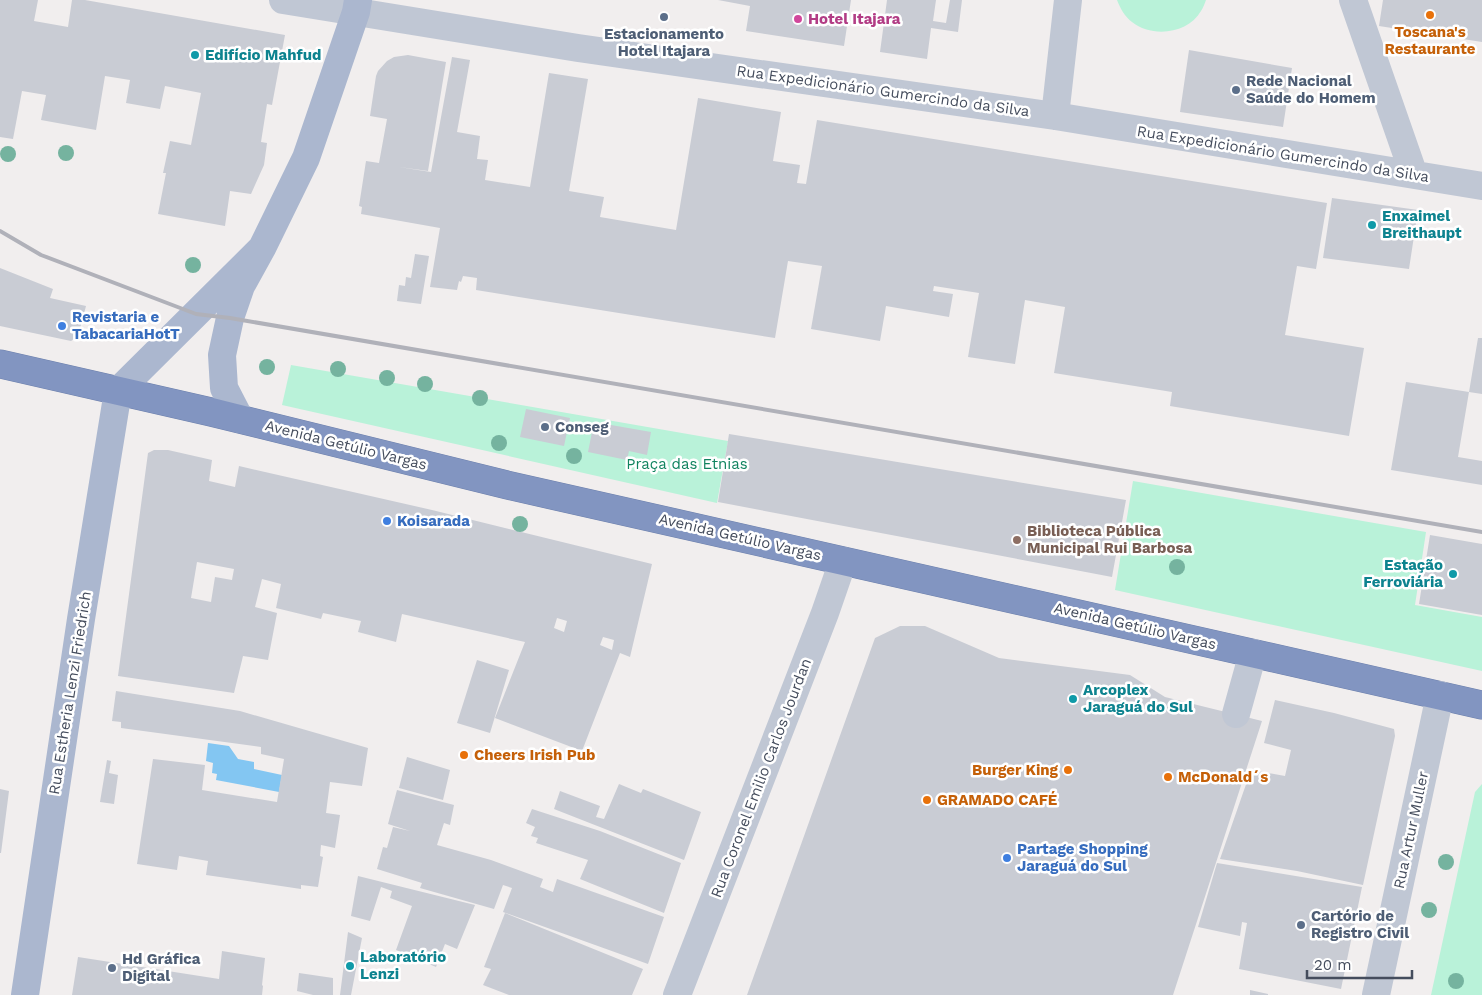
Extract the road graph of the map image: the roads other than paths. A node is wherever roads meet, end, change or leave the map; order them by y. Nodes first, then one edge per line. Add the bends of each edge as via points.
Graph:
1 (284, 0) edge
2 (1068, 0) edge
3 (1353, 0) edge
4 (357, 6) edge
5 (1055, 116) junction
6 (1414, 175) junction
7 (1482, 186) edge
8 (262, 248) junction
9 (0, 364) edge
10 (118, 390) junction
11 (240, 419) junction
12 (843, 560) junction
13 (1254, 652) junction
14 (1440, 694) junction
15 (1482, 704) edge
16 (1236, 714) dead end
17 (25, 995) edge
18 (677, 995) edge
19 (1376, 995) edge

1 - 4 street, Rua Expedicionário Gumercindo da Silva
2 - 5 street
3 - 6 street
4 - 5 street, Rua Expedicionário Gumercindo da Silva via 588,49
4 - 8 main road via 306,158
5 - 6 street, Rua Expedicionário Gumercindo da Silva
6 - 7 street, Rua Expedicionário Gumercindo da Silva
8 - 10 main road
8 - 11 main road via 241,286 222,355 224,388
9 - 10 highway, Avenida Getúlio Vargas
10 - 11 highway, Avenida Getúlio Vargas
10 - 17 main road, Rua Estheria Lenzi Friedrich
11 - 12 highway, Avenida Getúlio Vargas via 507,485
12 - 13 highway, Avenida Getúlio Vargas
12 - 18 street, Rua Coronel Emilio Carlos Jourdan
13 - 14 highway, Avenida Getúlio Vargas
13 - 16 street
14 - 15 highway, Avenida Getúlio Vargas
14 - 19 street, Rua Artur Muller

